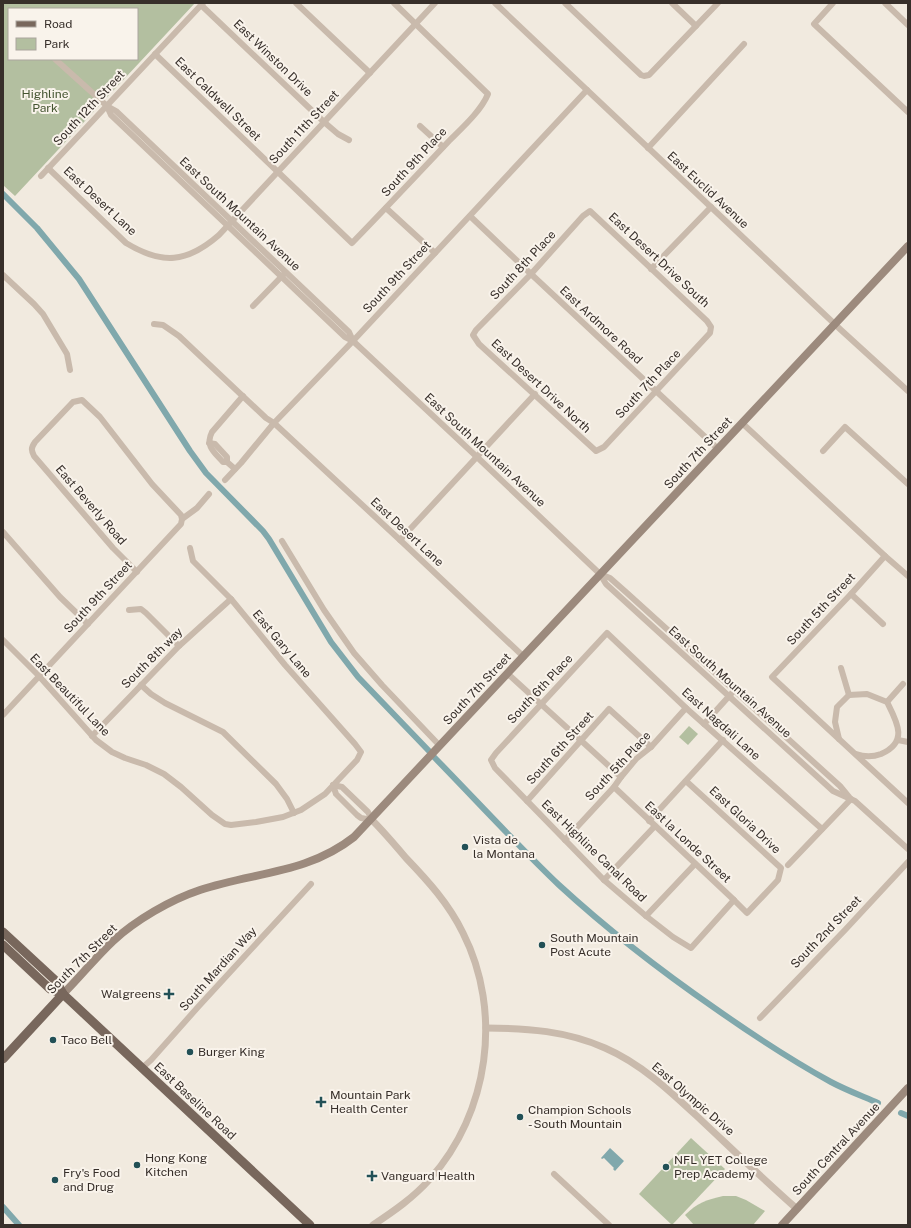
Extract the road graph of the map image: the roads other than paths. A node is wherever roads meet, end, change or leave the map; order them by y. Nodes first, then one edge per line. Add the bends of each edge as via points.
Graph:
1 (296, 3) edge
2 (394, 3) edge
3 (435, 3) edge
4 (494, 3) edge
5 (565, 3) edge
6 (672, 3) edge
7 (718, 3) edge
8 (833, 3) edge
9 (885, 3) edge
10 (202, 4) edge
11 (416, 23) junction
12 (908, 25) edge
13 (696, 26) junction
14 (744, 44) dead end
15 (155, 54) junction
16 (56, 60) edge
17 (370, 72) junction
18 (588, 90) junction
19 (107, 106) junction
20 (908, 112) edge
21 (324, 122) junction
22 (420, 126) dead end
23 (349, 140) dead end
24 (443, 148) junction
25 (648, 148) junction
26 (48, 168) junction
27 (278, 172) junction
28 (41, 176) dead end
29 (711, 207) junction
30 (386, 208) junction
31 (590, 211) joint
32 (470, 216) junction
33 (229, 223) junction
34 (352, 243) joint
35 (908, 246) edge
36 (435, 253) junction
37 (183, 256) joint
38 (652, 270) junction
39 (283, 274) junction
40 (531, 274) junction
41 (3, 275) edge
42 (253, 306) dead end
43 (154, 324) dead end
44 (835, 324) junction
45 (711, 327) joint
46 (473, 335) joint
47 (353, 341) junction
48 (70, 370) dead end
49 (908, 391) edge
50 (656, 392) junction
51 (535, 394) junction
52 (243, 396) junction
53 (274, 423) junction
54 (742, 423) junction
55 (718, 449) junction
56 (596, 451) joint
57 (823, 451) dead end
58 (477, 456) junction
59 (235, 469) junction
60 (225, 480) dead end
61 (908, 484) edge
62 (210, 494) dead end
63 (182, 519) junction
64 (3, 532) edge
65 (400, 540) junction
66 (282, 542) dead end
67 (190, 548) dead end
68 (885, 556) junction
69 (137, 572) junction
70 (600, 574) junction
71 (908, 576) edge
72 (851, 594) junction
73 (231, 599) junction
74 (129, 610) dead end
75 (88, 624) junction
76 (883, 624) dead end
77 (606, 633) joint
78 (3, 640) edge
79 (179, 646) junction
80 (524, 657) junction
81 (841, 668) dead end
82 (508, 674) junction
83 (39, 676) junction
84 (903, 684) dead end
85 (140, 685) junction
86 (734, 691) junction
87 (849, 695) junction
88 (729, 696) junction
89 (887, 702) junction
90 (541, 705) junction
91 (686, 708) junction
92 (3, 715) edge
93 (704, 724) junction
94 (92, 736) junction
95 (723, 740) junction
96 (840, 740) junction
97 (898, 740) junction
98 (581, 741) junction
99 (908, 742) edge
100 (440, 746) junction
101 (651, 747) junction
102 (853, 752) junction
103 (491, 760) joint
104 (621, 776) junction
105 (686, 781) junction
106 (333, 786) junction
107 (614, 787) junction
108 (351, 796) junction
109 (851, 799) junction
110 (527, 801) junction
111 (344, 802) junction
112 (908, 804) edge
113 (294, 813) junction
114 (372, 820) junction
115 (649, 821) junction
116 (655, 826) junction
117 (822, 829) junction
118 (565, 840) junction
119 (908, 849) edge
120 (908, 862) edge
121 (695, 864) junction
122 (788, 865) dead end
123 (604, 880) junction
124 (311, 884) dead end
125 (734, 900) junction
126 (747, 913) joint
127 (646, 916) junction
128 (3, 932) edge
129 (3, 946) edge
130 (63, 994) junction
131 (760, 1018) dead end
132 (486, 1028) junction
133 (3, 1059) edge
134 (142, 1068) junction
135 (908, 1088) edge
136 (554, 1174) dead end
137 (797, 1209) junction
138 (310, 1225) edge
139 (373, 1225) edge
140 (608, 1225) edge
141 (782, 1225) edge

1 - 17 street
2 - 11 street
3 - 11 street, South 11th Street
4 - 18 street, East Euclid Avenue
5 - 13 street via 641,75 647,76
6 - 13 street
7 - 13 street
8 - 20 street via 814,24
9 - 12 street
10 - 15 street, South 12th Street
10 - 21 street, East Winston Drive
11 - 17 street, South 11th Street
11 - 24 street, South 9th Place via 488,94 485,101
14 - 25 street
15 - 19 street, South 12th Street
15 - 27 street, East Caldwell Street
16 - 19 street, East South Mountain Avenue
17 - 21 street, South 11th Street
18 - 25 street, East Euclid Avenue
18 - 32 street, South 9th Street
19 - 26 street, South 12th Street
19 - 33 street, East South Mountain Avenue via 111,115
21 - 23 street, East Winston Drive
21 - 27 street, South 11th Street
22 - 24 street
24 - 30 street, South 9th Place
25 - 29 street, East Euclid Avenue
26 - 28 street, South 12th Street
26 - 37 street, East Desert Lane via 126,243 141,252 157,257
27 - 33 street, South 11th Street
27 - 34 street, East Caldwell Street
29 - 38 street
29 - 44 street, East Euclid Avenue
30 - 34 street, South 9th Place
30 - 36 street
31 - 38 street, East Desert Drive South
31 - 40 street, South 8th Place
32 - 36 street, South 9th Street
32 - 40 street, East Ardmore Road
33 - 37 street, South 11th Street via 207,245
33 - 39 street, East South Mountain Avenue
35 - 44 main road, South 7th Street
36 - 47 street, South 9th Street
38 - 45 street, East Desert Drive South
39 - 42 street
39 - 47 street, East South Mountain Avenue via 345,337
40 - 46 street, South 8th Place
40 - 50 street, East Ardmore Road
41 - 48 street via 43,314 67,354
43 - 52 street, East Desert Lane via 163,325 179,336
44 - 49 street, East Euclid Avenue
44 - 54 main road, South 7th Street
45 - 50 street, South 7th Place via 710,333
46 - 51 street, East Desert Drive North via 479,344
47 - 53 street, South 9th Street
47 - 58 street, East South Mountain Avenue
50 - 55 street, East Ardmore Road
50 - 56 street, South 7th Place via 604,447
51 - 56 street, East Desert Drive North
51 - 58 street
52 - 53 street, East Desert Lane
52 - 59 street via 209,437 211,449 218,453 223,462 227,462
53 - 59 street, South 9th Street
53 - 65 street, East Desert Lane
54 - 55 main road, South 7th Street
54 - 68 street
55 - 70 main road, South 7th Street
57 - 61 street via 845,427
58 - 65 street
58 - 70 street, East South Mountain Avenue
59 - 60 street, South 9th Street
62 - 63 street, South 9th Street
63 - 69 street, South 9th Street via 182,524
63 - 69 street, East Beverly Road via 100,417 82,400 72,402 35,442 31,451 34,456 113,548
64 - 75 street via 60,597
65 - 80 street, East Desert Lane
66 - 100 street via 354,653
67 - 73 street, East Gary Lane via 193,561
68 - 71 street
68 - 72 street, South 5th Street
69 - 75 street, South 9th Street
70 - 80 main road, South 7th Street
70 - 86 street, East South Mountain Avenue via 610,578
70 - 88 street, East South Mountain Avenue via 606,584
72 - 76 street
72 - 96 street, South 5th Street via 772,677
73 - 79 street, South 8th way
73 - 106 street, East Gary Lane via 361,752
74 - 79 street via 141,609
75 - 83 street, South 9th Street
77 - 90 street, South 6th Place
77 - 91 street, East Nagdali Lane
78 - 83 street, East Beautiful Lane
79 - 85 street, South 8th way
80 - 82 main road, South 7th Street
81 - 87 street
82 - 90 street
82 - 100 main road, South 7th Street
83 - 92 street, South 9th Street
83 - 94 street, East Beautiful Lane
84 - 89 street
85 - 94 street, South 8th way
85 - 113 street via 165,703 223,732 276,784
86 - 88 street
86 - 109 street, East South Mountain Avenue via 840,786
87 - 89 street via 867,694
87 - 96 street via 837,707 835,722
88 - 93 street
88 - 109 street, East South Mountain Avenue via 833,791
89 - 97 street via 896,720
90 - 98 street
90 - 103 street, South 6th Place
91 - 93 street, East Nagdali Lane
91 - 101 street, South 5th Place
93 - 95 street, East Nagdali Lane
94 - 113 street, East Beautiful Lane via 112,752 164,774 225,824 256,822
95 - 105 street
95 - 117 street, East Nagdali Lane
96 - 102 street
97 - 99 street
97 - 102 street via 889,750 877,755 867,756
98 - 101 street, South 6th Street via 609,709
98 - 104 street
98 - 110 street, South 6th Street
100 - 114 main road, South 7th Street
101 - 104 street, South 5th Place
102 - 112 street
103 - 110 street, East Highline Canal Road via 495,768
104 - 107 street, South 5th Place
105 - 115 street
105 - 126 street, East Gloria Drive via 781,868 778,880
106 - 108 street via 342,787
106 - 111 street via 336,794
106 - 113 street via 317,800
107 - 115 street, East la Londe Street
107 - 118 street, South 5th Place
108 - 111 street
108 - 114 street via 368,812
109 - 117 street
109 - 119 street, East South Mountain Avenue
110 - 118 street, East Highline Canal Road
111 - 114 street via 361,818
114 - 130 main road, South 7th Street via 344,846 318,860 200,890 155,911 114,940
114 - 132 street via 434,889 456,921 472,954 479,976
115 - 116 street, East la Londe Street
116 - 121 street, East la Londe Street
116 - 123 street
117 - 122 street
118 - 123 street, East Highline Canal Road
120 - 131 street, South 2nd Street
121 - 125 street, East la Londe Street
121 - 127 street
123 - 127 street, East Highline Canal Road
124 - 134 street, South Mardian Way
125 - 126 street, East la Londe Street
125 - 127 street, East Highline Canal Road via 691,948
128 - 130 main road, East Baseline Road via 56,981
129 - 130 main road, East Baseline Road via 50,989
130 - 133 main road, South 7th Street
130 - 134 main road, East Baseline Road
132 - 137 street, East Olympic Drive via 559,1033 596,1044 624,1058 665,1087
132 - 139 street via 484,1060 477,1093 469,1117 457,1140 440,1166 420,1189
134 - 138 main road, East Baseline Road
135 - 137 main road, South Central Avenue
136 - 140 street
137 - 141 main road, South Central Avenue

